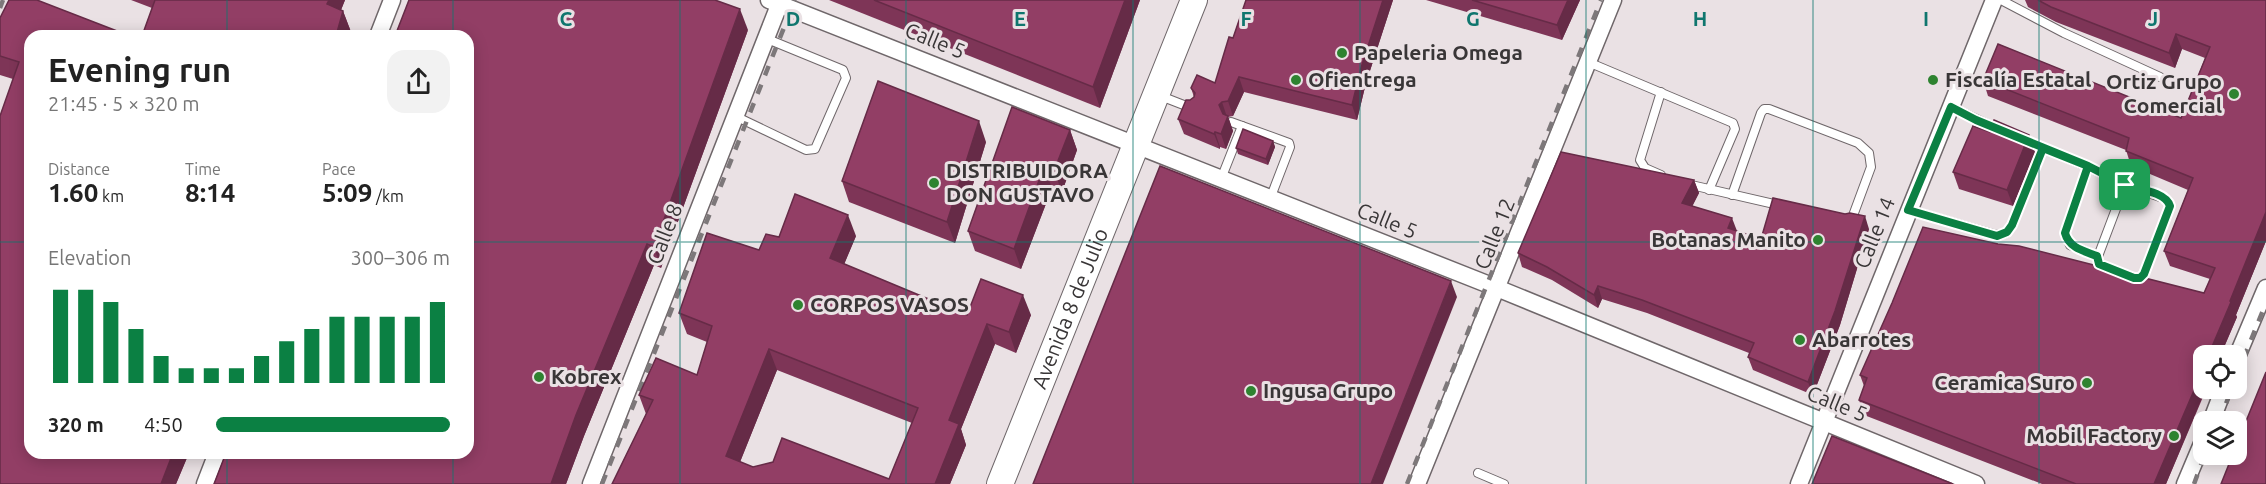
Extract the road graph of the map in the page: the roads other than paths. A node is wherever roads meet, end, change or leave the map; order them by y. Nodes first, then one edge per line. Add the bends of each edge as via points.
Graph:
1 (392, 0) edge
2 (1194, 0) edge
3 (1613, 0) edge
4 (1994, 0) edge
5 (2001, 0) edge
6 (776, 1) edge
7 (380, 30) edge
8 (765, 38) junction
9 (1588, 62) junction
10 (2160, 76) dead end
11 (1661, 92) junction
12 (1156, 94) junction
13 (1951, 107) junction
14 (1194, 109) edge
15 (735, 116) junction
16 (1231, 122) dead end
17 (1242, 126) junction
18 (1136, 145) junction
19 (2043, 148) junction
20 (2088, 166) junction
21 (1221, 179) junction
22 (2125, 185) junction
23 (1709, 190) junction
24 (1732, 195) junction
25 (1270, 199) junction
26 (1792, 208) edge
27 (1908, 210) junction
28 (1841, 219) edge
29 (2097, 256) junction
30 (1497, 288) junction
31 (2266, 288) edge
32 (2242, 345) edge
33 (1824, 423) junction
34 (215, 459) edge
35 (2193, 465) edge
36 (1478, 473) dead end
37 (205, 484) edge
38 (591, 484) edge
39 (1000, 484) edge
40 (1417, 484) edge
41 (1504, 484) edge
42 (1799, 484) edge
43 (1976, 484) edge
44 (2185, 484) edge

1 - 7 street
2 - 12 main road, Avenida 8 de Julio
3 - 9 street, Calle 12
4 - 13 street, Calle 14
5 - 10 lane
6 - 8 street, Calle 8
6 - 18 street, Calle 5
8 - 15 street, Calle 8
8 - 15 lane via 843,70 846,78 814,149 806,150
9 - 11 lane
9 - 30 street, Calle 12
11 - 23 lane via 1641,163 1674,181
11 - 23 lane via 1734,124
12 - 14 lane
12 - 18 main road, Avenida 8 de Julio
13 - 19 lane
13 - 27 street, Calle 14
15 - 38 street, Calle 8
16 - 17 lane
17 - 21 lane
17 - 25 lane via 1290,144
18 - 21 street, Calle 5
18 - 39 main road, Avenida 8 de Julio
19 - 20 lane
19 - 27 lane via 2007,232 1997,236
20 - 22 lane
20 - 29 lane via 2065,233 2070,245
21 - 25 street, Calle 5
22 - 29 lane
22 - 29 lane via 2169,201 2144,274 2134,278 2099,264
23 - 24 lane
24 - 26 lane
24 - 28 lane via 1761,113 1769,109 1858,142 1869,153 1871,167 1851,221
25 - 30 street, Calle 5
27 - 33 street, Calle 14
30 - 33 street, Calle 5
30 - 40 street, Calle 12
31 - 32 street
33 - 42 street, Calle 14
33 - 43 street, Calle 5
34 - 37 street
35 - 44 street
36 - 41 lane

